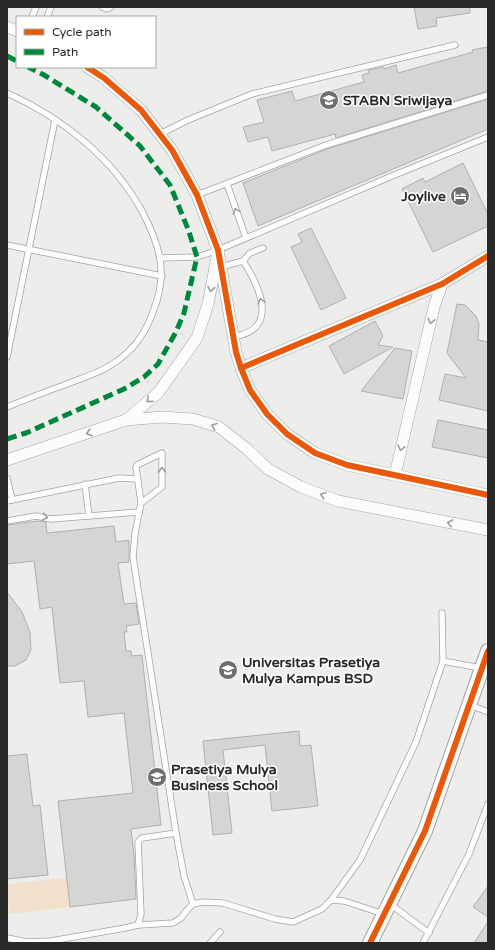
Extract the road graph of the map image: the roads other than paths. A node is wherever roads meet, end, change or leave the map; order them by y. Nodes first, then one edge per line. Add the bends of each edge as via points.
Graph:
1 (102, 7) edge
2 (111, 7) edge
3 (455, 45) dead end
4 (89, 68) edge
5 (7, 93) edge
6 (488, 95) edge
7 (55, 120) junction
8 (160, 134) junction
9 (488, 137) edge
10 (227, 184) junction
11 (197, 195) junction
12 (246, 238) junction
13 (7, 244) edge
14 (263, 248) dead end
15 (29, 249) junction
16 (218, 250) junction
17 (488, 256) edge
18 (161, 258) junction
19 (243, 261) junction
20 (221, 267) junction
21 (162, 276) junction
22 (442, 284) junction
23 (234, 337) junction
24 (7, 357) edge
25 (241, 368) junction
26 (7, 406) edge
27 (126, 420) junction
28 (7, 460) edge
29 (395, 475) junction
30 (7, 478) edge
31 (137, 479) junction
32 (85, 484) junction
33 (488, 495) edge
34 (10, 500) edge
35 (141, 503) junction
36 (139, 512) junction
37 (88, 516) junction
38 (7, 521) edge
39 (488, 530) edge
40 (442, 613) dead end
41 (488, 651) edge
42 (443, 661) junction
43 (482, 668) junction
44 (470, 705) junction
45 (488, 712) edge
46 (488, 804) edge
47 (176, 833) junction
48 (331, 900) junction
49 (193, 904) junction
50 (387, 909) junction
51 (138, 925) junction
52 (220, 932) dead end
53 (428, 932) junction
54 (7, 938) edge
55 (210, 943) edge
56 (370, 943) edge
57 (423, 943) edge

1 - 2 lane
3 - 8 lane via 252,94
4 - 8 street via 141,110
5 - 7 lane
6 - 10 lane via 326,145
7 - 15 lane
7 - 18 lane via 94,150 114,170 143,214 154,235
8 - 11 street
9 - 12 lane
10 - 11 lane
12 -> 10 lane
11 - 16 street
12 - 16 lane
13 - 15 lane
14 - 19 lane via 250,253
15 - 21 lane
15 - 24 lane
16 - 18 lane via 197,257
16 - 20 street
16 -> 27 street via 208,304 197,338 158,393
17 - 22 street
18 - 21 lane
19 - 20 lane
23 -> 19 lane via 246,334 258,326 263,314 253,277
20 - 23 street
21 - 26 lane via 159,295 149,324 129,352 108,368
22 - 25 street
22 -> 29 street via 434,307
23 - 25 street
25 - 29 street via 250,390 267,414 287,434 315,453 347,465
27 -> 28 street
39 -> 27 street via 338,500 301,487 268,469 247,449 213,425 193,419 162,417
29 - 33 street
30 - 34 lane
31 - 32 lane via 119,478
31 - 35 lane
35 -> 31 lane via 162,487 162,453 137,465
32 - 34 lane
32 - 37 lane
35 - 36 lane
36 - 37 lane
36 - 47 lane via 133,557
38 -> 37 lane via 36,516 51,519
40 - 42 lane
41 - 43 street
42 - 43 lane
42 - 48 lane via 416,742 360,860
43 - 44 street
44 - 45 lane
44 - 50 street via 426,831
46 - 53 lane via 469,854
47 - 49 lane via 184,876
47 - 51 lane via 142,838 138,842 141,914
48 - 49 lane via 322,909 293,922 223,903
48 - 50 lane
49 - 51 lane via 173,923
50 - 53 lane
50 - 56 street
51 - 54 lane via 51,941 27,942
52 - 55 lane
53 - 57 lane

